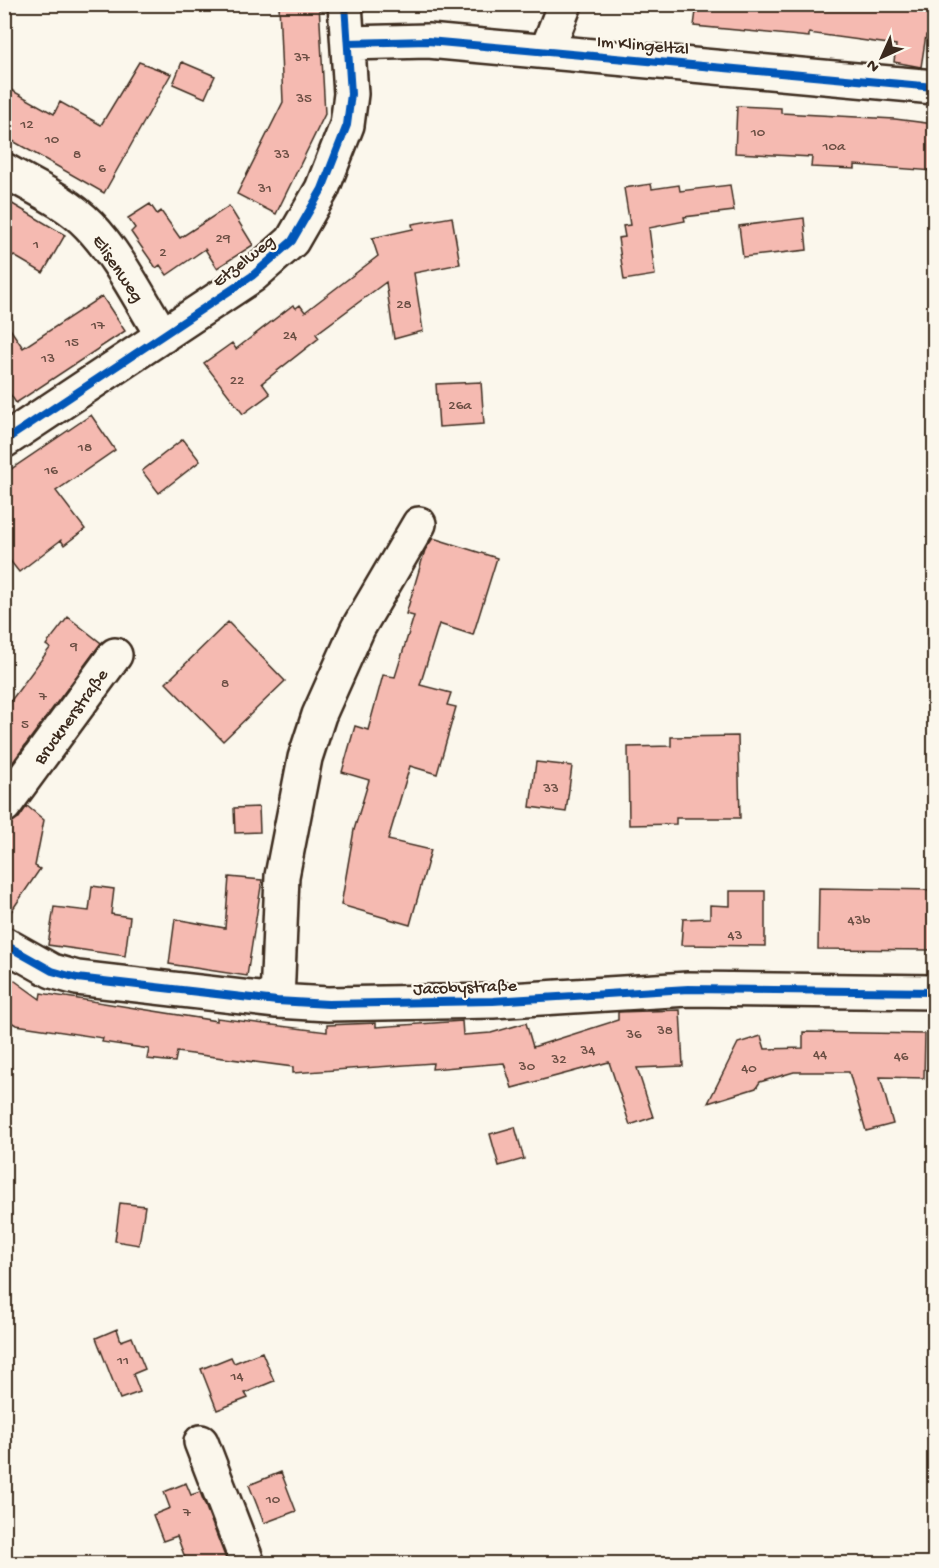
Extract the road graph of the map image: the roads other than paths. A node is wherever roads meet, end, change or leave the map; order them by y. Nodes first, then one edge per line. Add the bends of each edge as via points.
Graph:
1 (345, 4) edge
2 (565, 4) edge
3 (348, 43) junction
4 (547, 50) junction
5 (934, 87) edge
6 (4, 170) edge
7 (163, 336) junction
8 (4, 441) edge
9 (419, 524) dead end
10 (115, 655) dead end
11 (4, 806) edge
12 (4, 944) edge
13 (934, 992) edge
14 (277, 1001) junction
15 (201, 1442) dead end
16 (248, 1563) edge

1 - 3 street, Etzelweg
2 - 4 street
3 - 4 street, Im Klingeltal via 428,41
3 - 7 street, Etzelweg via 351,94 347,125 307,217 291,241 260,270
4 - 5 street, Im Klingeltal
6 - 7 street, Elisenweg via 69,208 88,224
7 - 8 street, Etzelweg
9 - 14 street via 358,628 319,715 305,758 282,876
10 - 11 street, Brucknerstraße
12 - 14 street, Jacobystraße via 52,971 77,978
13 - 14 street, Jacobystraße via 688,989 493,1001
15 - 16 street

